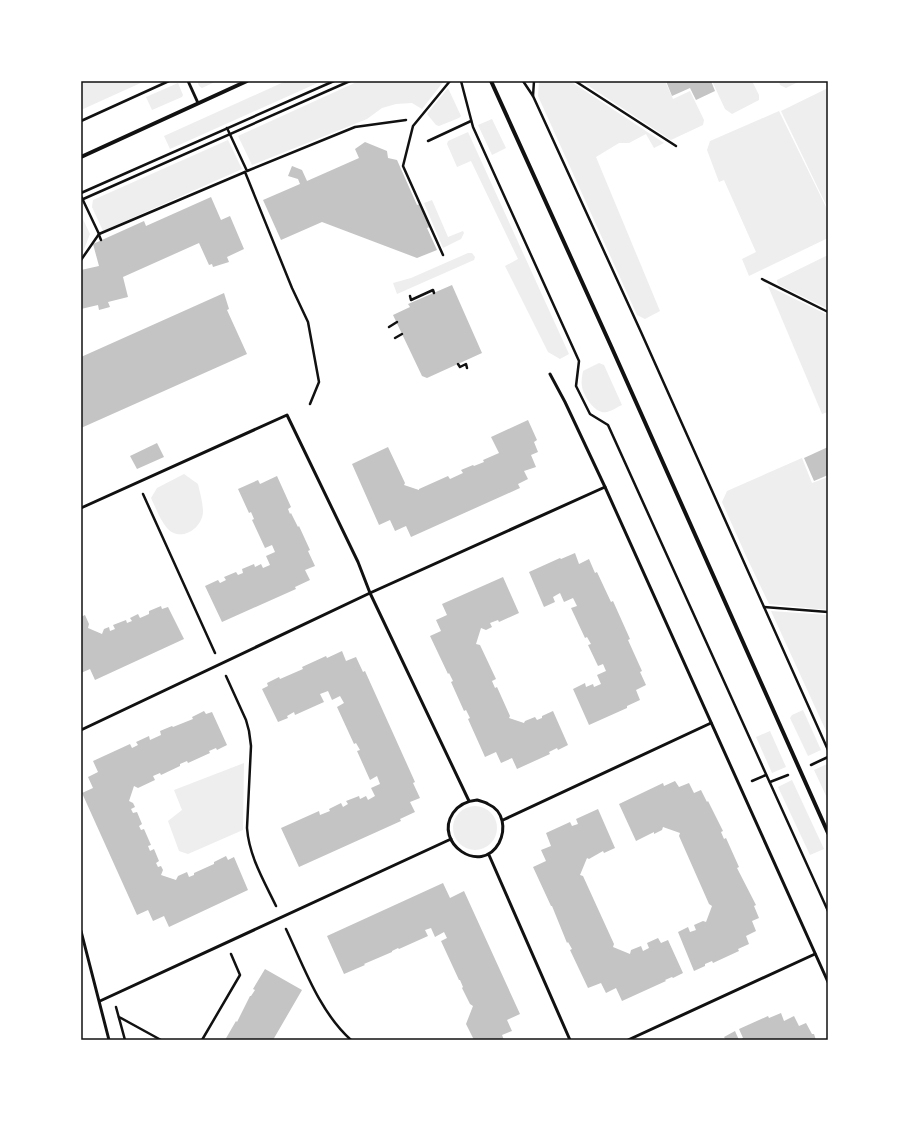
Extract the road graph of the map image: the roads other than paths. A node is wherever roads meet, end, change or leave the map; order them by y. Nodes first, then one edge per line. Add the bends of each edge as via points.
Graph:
1 (188, 81) edge
2 (247, 81) edge
3 (491, 81) edge
4 (198, 103) junction
5 (81, 157) edge
6 (550, 374) dead end
7 (605, 487) junction
8 (81, 508) edge
9 (370, 593) junction
10 (712, 723) junction
11 (81, 730) edge
12 (470, 801) junction
13 (503, 820) junction
14 (828, 833) edge
15 (451, 840) junction
16 (489, 855) junction
17 (81, 932) edge
18 (815, 954) junction
19 (828, 982) edge
20 (100, 1001) junction
21 (109, 1040) edge
22 (570, 1040) edge
23 (628, 1040) edge

1 - 4 lane
2 - 4 street
3 - 14 street
4 - 5 street
6 - 7 lane
7 - 9 lane
7 - 10 lane
8 - 9 lane via 287,415 358,562
9 - 11 lane
9 - 12 lane
10 - 13 lane
10 - 18 lane
12 - 13 lane via 477,800 489,804
12 - 15 lane via 462,804 450,817 448,825
13 - 16 lane via 503,836
15 - 16 lane via 469,855
15 - 20 lane
16 - 22 lane
17 - 20 lane
18 - 19 lane
18 - 23 lane
20 - 21 lane

